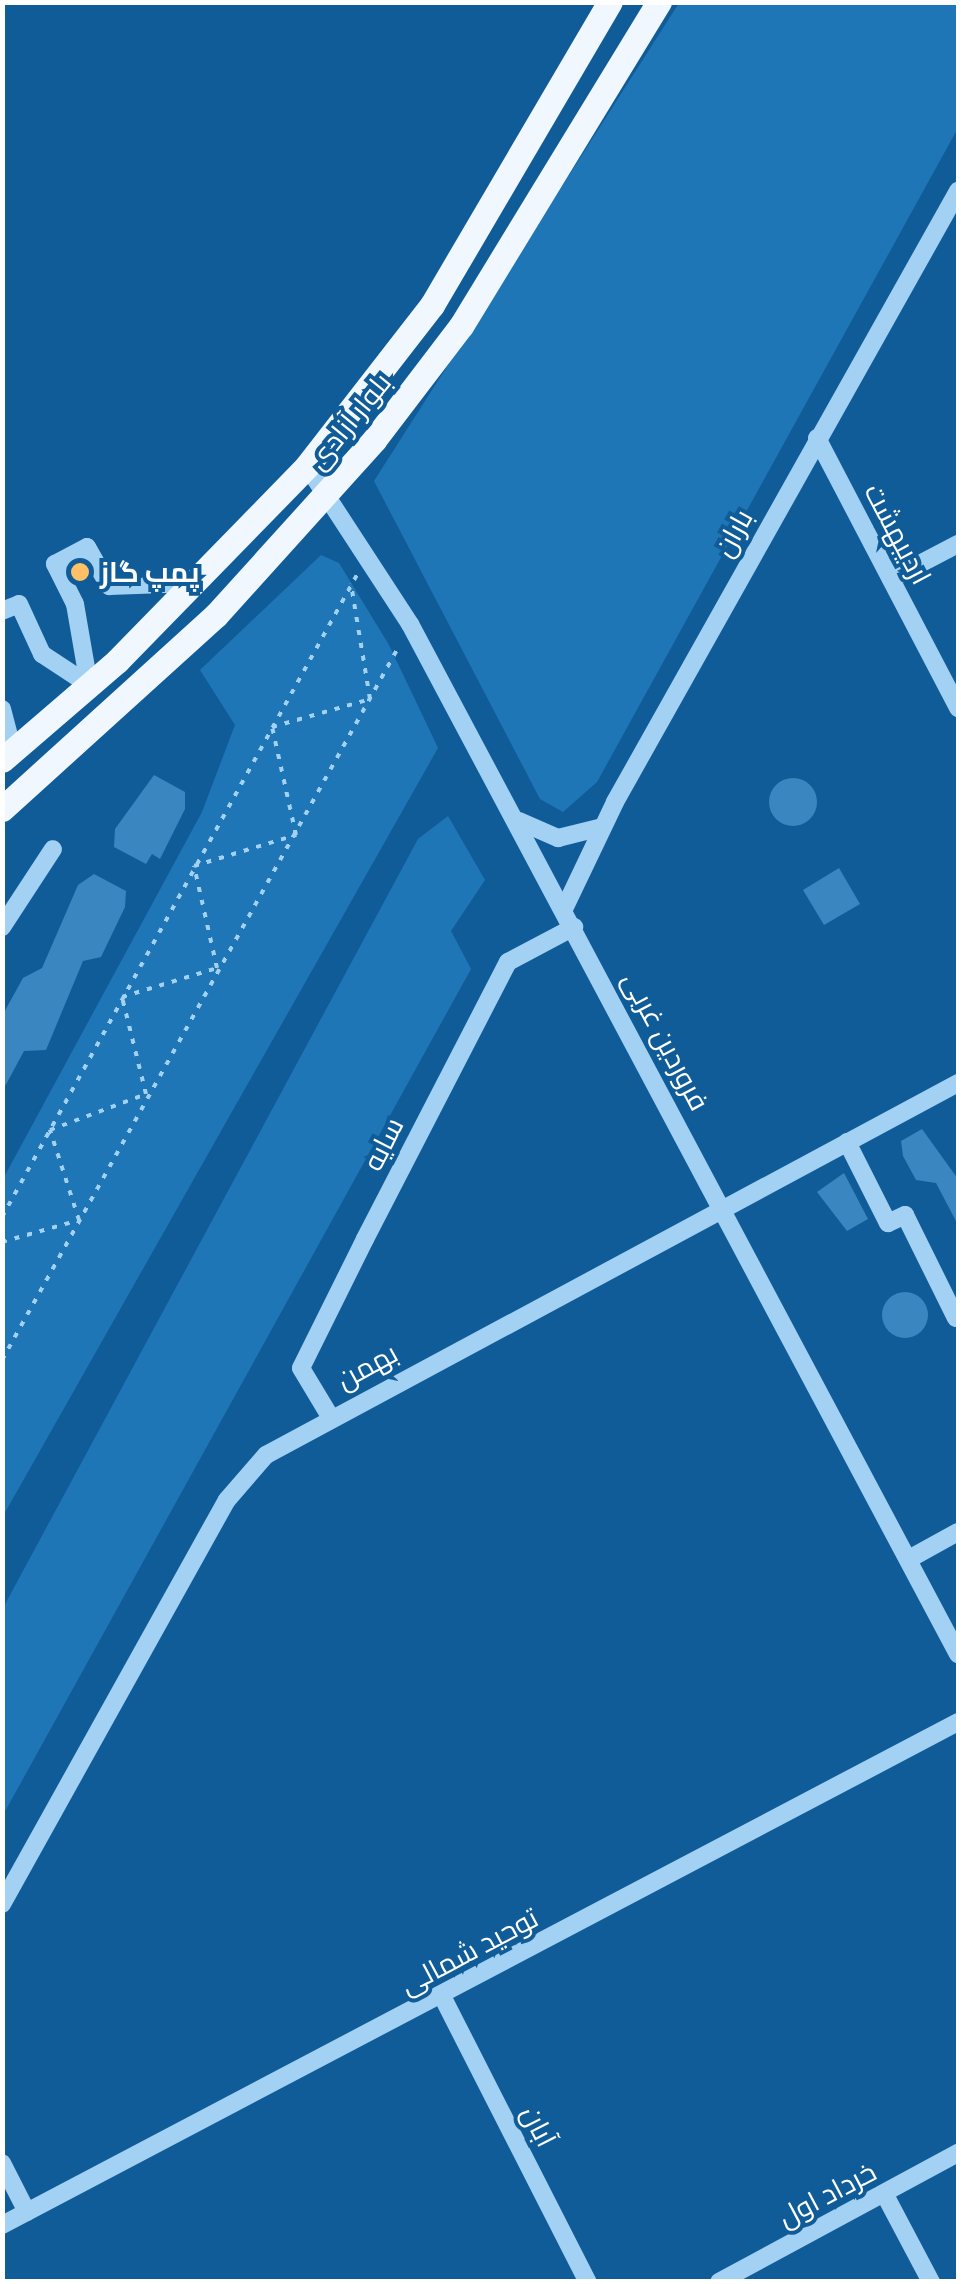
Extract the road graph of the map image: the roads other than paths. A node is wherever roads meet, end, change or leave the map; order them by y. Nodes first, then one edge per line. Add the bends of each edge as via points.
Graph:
1 (610, 2) edge
2 (659, 2) edge
3 (958, 191) edge
4 (818, 438) junction
5 (314, 457) junction
6 (286, 488) junction
7 (331, 492) junction
8 (958, 544) edge
9 (891, 579) junction
10 (198, 582) junction
11 (2, 611) edge
12 (89, 686) junction
13 (958, 708) edge
14 (2, 709) edge
15 (8, 755) edge
16 (2, 809) edge
17 (508, 810) junction
18 (602, 827) junction
19 (53, 848) dead end
20 (565, 907) junction
21 (574, 926) junction
22 (2, 927) edge
23 (958, 1084) edge
24 (848, 1142) junction
25 (721, 1203) junction
26 (956, 1318) dead end
27 (330, 1418) junction
28 (958, 1532) edge
29 (908, 1559) junction
30 (958, 1654) edge
31 (958, 1722) edge
32 (2, 1904) edge
33 (442, 1996) junction
34 (958, 2153) edge
35 (2, 2163) edge
36 (886, 2195) junction
37 (28, 2212) junction
38 (2, 2225) edge
39 (588, 2282) edge
40 (719, 2282) edge
41 (931, 2282) edge

1 - 5 main road, بلوار آزادی via 432,305
2 - 7 main road, بلوار آزادی via 461,326
3 - 4 street, باران
4 - 9 street, اردیبهشت
4 - 18 street, باران
5 - 6 main road, بلوار آزادی
5 - 7 main road
6 - 7 main road
6 - 10 main road, بلوار آزادی
7 - 16 main road, بلوار آزادی via 128,701
7 - 17 street, فروردین غربی
8 - 9 street
9 - 13 street, اردیبهشت
10 - 12 main road, بلوار آزادی
10 - 12 street via 109,586 87,547 55,564 75,604
11 - 12 street via 18,604 42,654
12 - 15 main road, بلوار آزادی
14 - 15 street
17 - 18 street via 546,837
17 - 20 street, فروردین غربی
18 - 20 street, باران
19 - 22 street
20 - 21 street, فروردین غربی
21 - 25 street, فروردین غربی
21 - 27 street, سایه via 508,962 365,1238 301,1368
23 - 24 street, بهمن
24 - 25 street, بهمن
24 - 26 street via 888,1223 906,1216
25 - 27 street, بهمن
25 - 29 street, فروردین غربی
27 - 32 street, بهمن via 266,1454 227,1500
28 - 29 street
29 - 30 street, فروردین غربی
31 - 33 street, توحید شمالی
33 - 37 street, توحید شمالی
33 - 39 street, آبان
34 - 36 street, خرداد اول
35 - 37 street
36 - 40 street, خرداد اول
36 - 41 street
37 - 38 street, توحید شمالی

